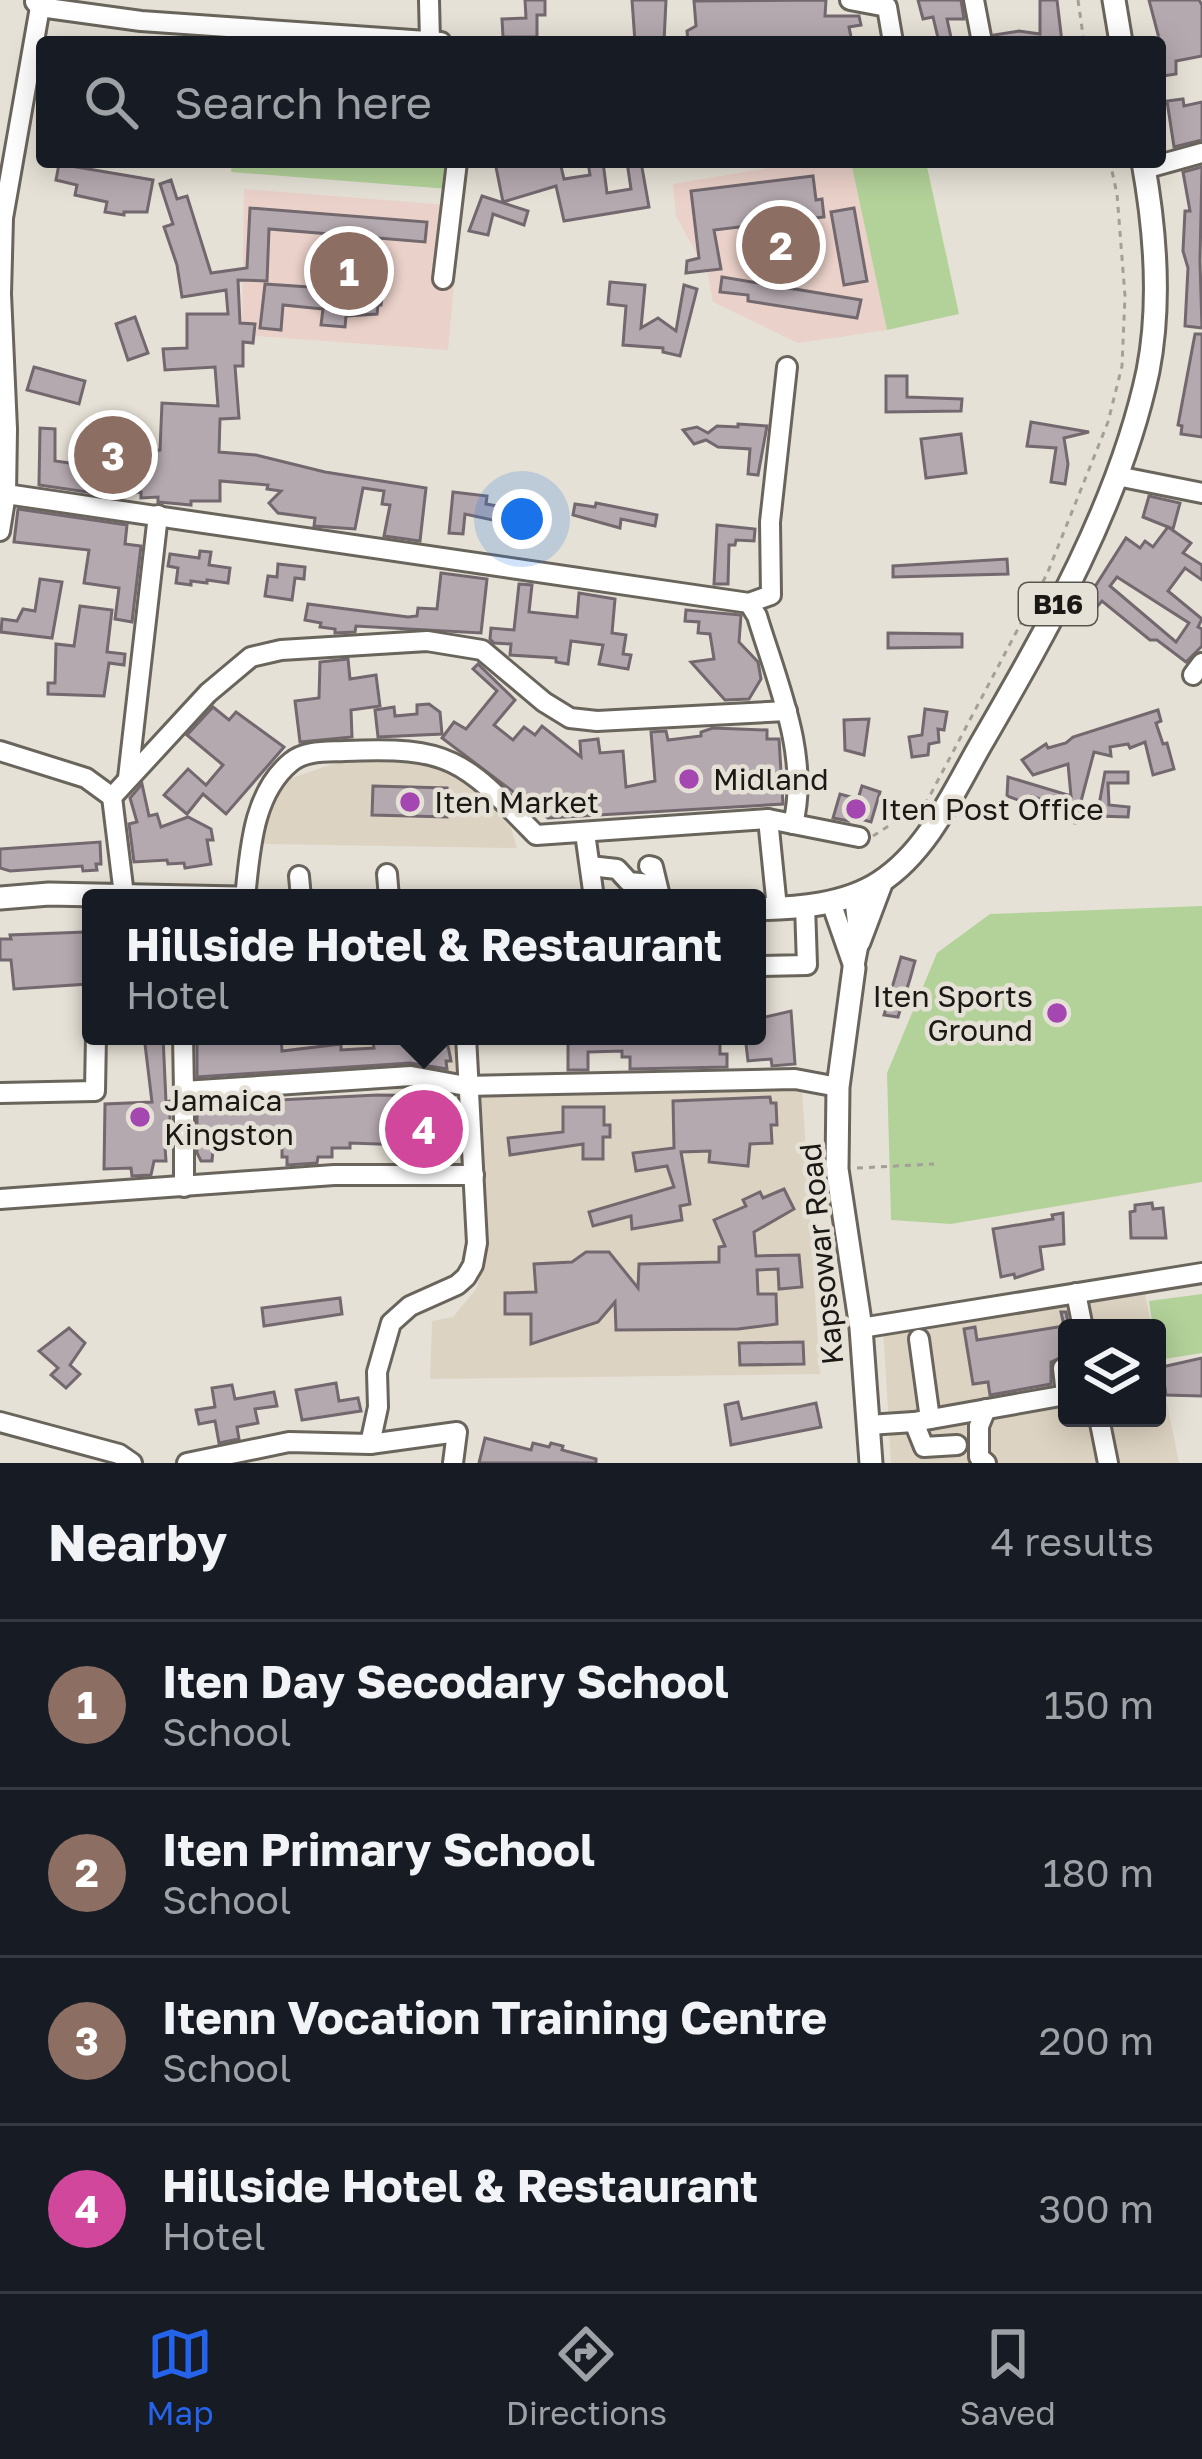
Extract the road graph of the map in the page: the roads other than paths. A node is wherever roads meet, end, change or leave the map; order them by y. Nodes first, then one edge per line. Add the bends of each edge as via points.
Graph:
1 (429, 0) edge
2 (850, 0) edge
3 (974, 0) edge
4 (1114, 0) edge
5 (37, 4) edge
6 (358, 36) edge
7 (430, 36) edge
8 (892, 36) edge
9 (981, 36) edge
10 (1120, 36) edge
11 (1202, 153) edge
12 (1166, 161) edge
13 (456, 168) edge
14 (1144, 168) edge
15 (1, 250) edge
16 (443, 279) dead end
17 (787, 367) dead end
18 (3, 420) edge
19 (1117, 476) junction
20 (1202, 493) edge
21 (6, 494) junction
22 (158, 515) junction
23 (0, 531) edge
24 (749, 603) junction
25 (787, 711) junction
26 (0, 751) edge
27 (128, 778) junction
28 (112, 797) junction
29 (768, 819) junction
30 (793, 824) junction
31 (585, 833) junction
32 (859, 837) road end
33 (590, 866) junction
34 (633, 867) junction
35 (387, 874) dead end
36 (299, 876) dead end
37 (882, 881) junction
38 (123, 889) edge
39 (243, 889) edge
40 (300, 889) edge
41 (388, 889) edge
42 (593, 889) edge
43 (654, 889) edge
44 (658, 889) edge
45 (854, 895) junction
46 (82, 896) edge
47 (0, 898) edge
48 (831, 902) junction
49 (805, 905) junction
50 (767, 908) edge
51 (859, 942) junction
52 (766, 966) edge
53 (854, 968) junction
54 (96, 1045) edge
55 (183, 1045) edge
56 (466, 1045) edge
57 (466, 1086) junction
58 (838, 1087) junction
59 (184, 1091) junction
60 (0, 1093) edge
61 (474, 1175) junction
62 (184, 1187) junction
63 (0, 1199) edge
64 (1202, 1273) edge
65 (1076, 1293) junction
66 (1081, 1319) edge
67 (861, 1328) junction
68 (919, 1339) dead end
69 (1058, 1396) edge
70 (986, 1409) junction
71 (0, 1421) edge
72 (922, 1421) junction
73 (868, 1425) junction
74 (1102, 1427) edge
75 (370, 1444) junction
76 (958, 1445) dead end
77 (122, 1460) edge
78 (187, 1463) edge
79 (453, 1463) edge
80 (871, 1463) edge
81 (986, 1463) edge
82 (1108, 1463) edge

1 - 7 street
2 - 8 street via 887,7
3 - 9 street
4 - 10 main road
5 - 6 street via 141,21
5 - 15 street
11 - 12 street
13 - 16 street
14 - 19 main road, B16 via 1154,334
15 - 18 street
17 - 24 street via 770,522 771,595
18 - 21 street
19 - 20 street
19 - 37 main road, B16 via 1038,646 931,831
21 - 22 street
21 - 23 street
22 - 24 street
22 - 27 street
24 - 25 street
25 - 27 street via 570,718 482,650 427,641 280,650 251,657 208,693
25 - 30 street via 801,792
26 - 28 street via 86,778
27 - 28 street
28 - 38 street
29 - 30 street
29 - 31 street
29 - 50 street
30 - 32 street
31 - 33 street
31 - 39 street via 536,835 506,801 426,751 313,753 292,761 262,800
33 - 34 street
33 - 42 street
34 - 43 street via 629,882
34 - 44 street via 653,867
35 - 41 street
36 - 40 street
37 - 45 main road, B16
37 - 51 main road
45 - 48 main road, B16
45 - 51 street, Kapsowar Road
46 - 47 main road
48 - 49 main road, B16
48 - 53 street, Kapsowar Road
49 - 50 main road, B16
49 - 52 street via 806,965
51 - 53 street, Kapsowar Road
53 - 58 main road, Kapsowar Road
54 - 60 street via 95,1091
55 - 59 street
56 - 57 street
57 - 58 street via 795,1079
57 - 59 street via 411,1076
57 - 61 street
58 - 67 main road, Kapsowar Road via 837,1168
59 - 62 street
61 - 62 street
61 - 75 street via 473,1265 457,1286 391,1323 376,1372
62 - 63 street
64 - 65 street
65 - 66 street
65 - 67 street
67 - 73 main road, Kapsowar Road
68 - 72 street
69 - 70 street
70 - 72 street
70 - 81 street via 977,1441
71 - 77 street
72 - 73 street
72 - 76 street via 924,1447
73 - 80 main road, Kapsowar Road
74 - 82 street
75 - 78 street via 289,1442
75 - 79 street via 458,1432

